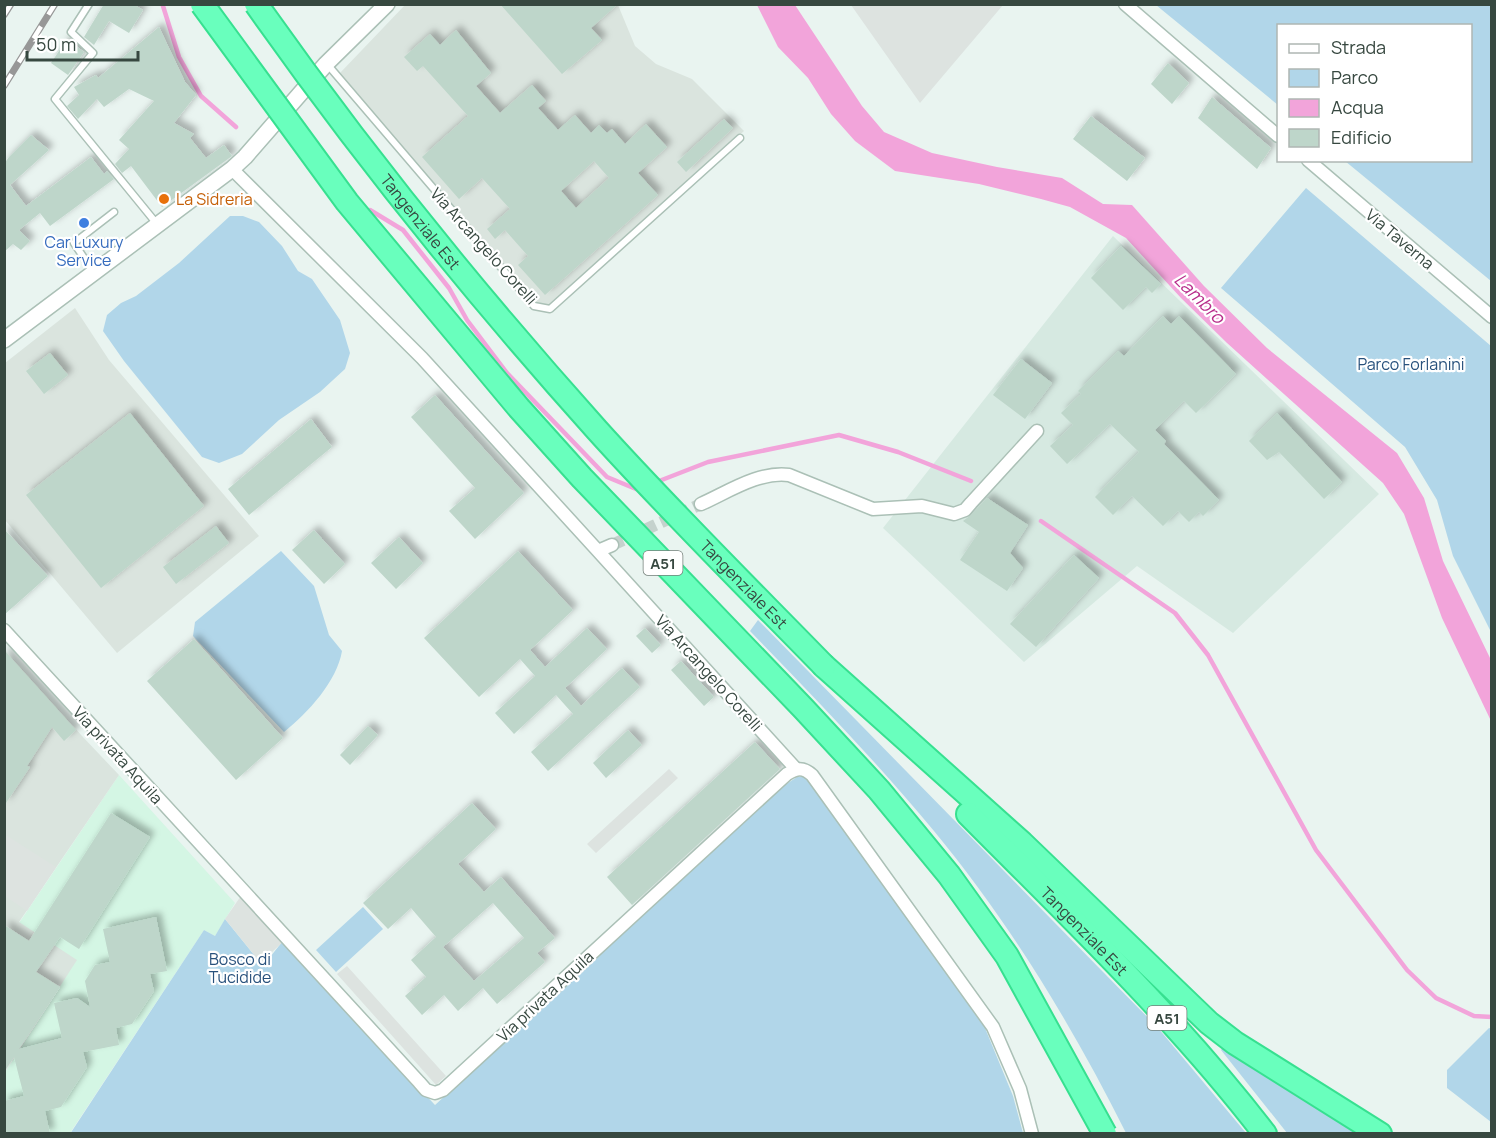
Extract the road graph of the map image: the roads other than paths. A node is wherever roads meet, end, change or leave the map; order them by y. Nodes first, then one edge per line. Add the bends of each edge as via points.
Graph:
1 (89, 4) edge
2 (202, 4) edge
3 (256, 4) edge
4 (387, 4) edge
5 (1125, 4) edge
6 (327, 64) junction
7 (1277, 135) edge
8 (740, 138) dead end
9 (1310, 162) edge
10 (232, 169) junction
11 (114, 213) dead end
12 (158, 224) junction
13 (94, 273) junction
14 (1491, 317) edge
15 (4, 340) edge
16 (1037, 431) dead end
17 (700, 504) tunnel mouth
18 (612, 545) tunnel mouth
19 (598, 551) junction
20 (4, 630) edge
21 (796, 769) junction
22 (1075, 908) junction
23 (1264, 1131) edge
24 (1032, 1134) edge
25 (1105, 1134) edge
26 (1380, 1134) edge

1 - 12 lane via 71,33 93,53 55,99
2 - 25 highway, A51, bridge via 346,202 519,408 879,790 948,875 1006,956
3 - 22 highway, Tangenziale Est / A51, bridge via 376,166 497,315 637,473 824,666
4 - 6 street
5 - 7 street
6 - 8 lane, Via Arcangelo Corelli via 534,306 550,309
6 - 10 street
9 - 14 street, Via Taverna
10 - 12 street
10 - 19 street, Via Arcangelo Corelli via 422,358
11 - 13 lane via 74,243
12 - 13 street
13 - 15 street
16 - 17 street via 965,510 954,514 922,506 873,509 780,474 755,480
18 - 19 street
19 - 21 street, Via Arcangelo Corelli
20 - 21 street, Via privata Aquila via 426,1090 435,1093 443,1090
21 - 24 street via 812,775 993,1027 1020,1089
22 - 23 highway, Tangenziale Est / A51
22 - 26 highway via 1209,1023

